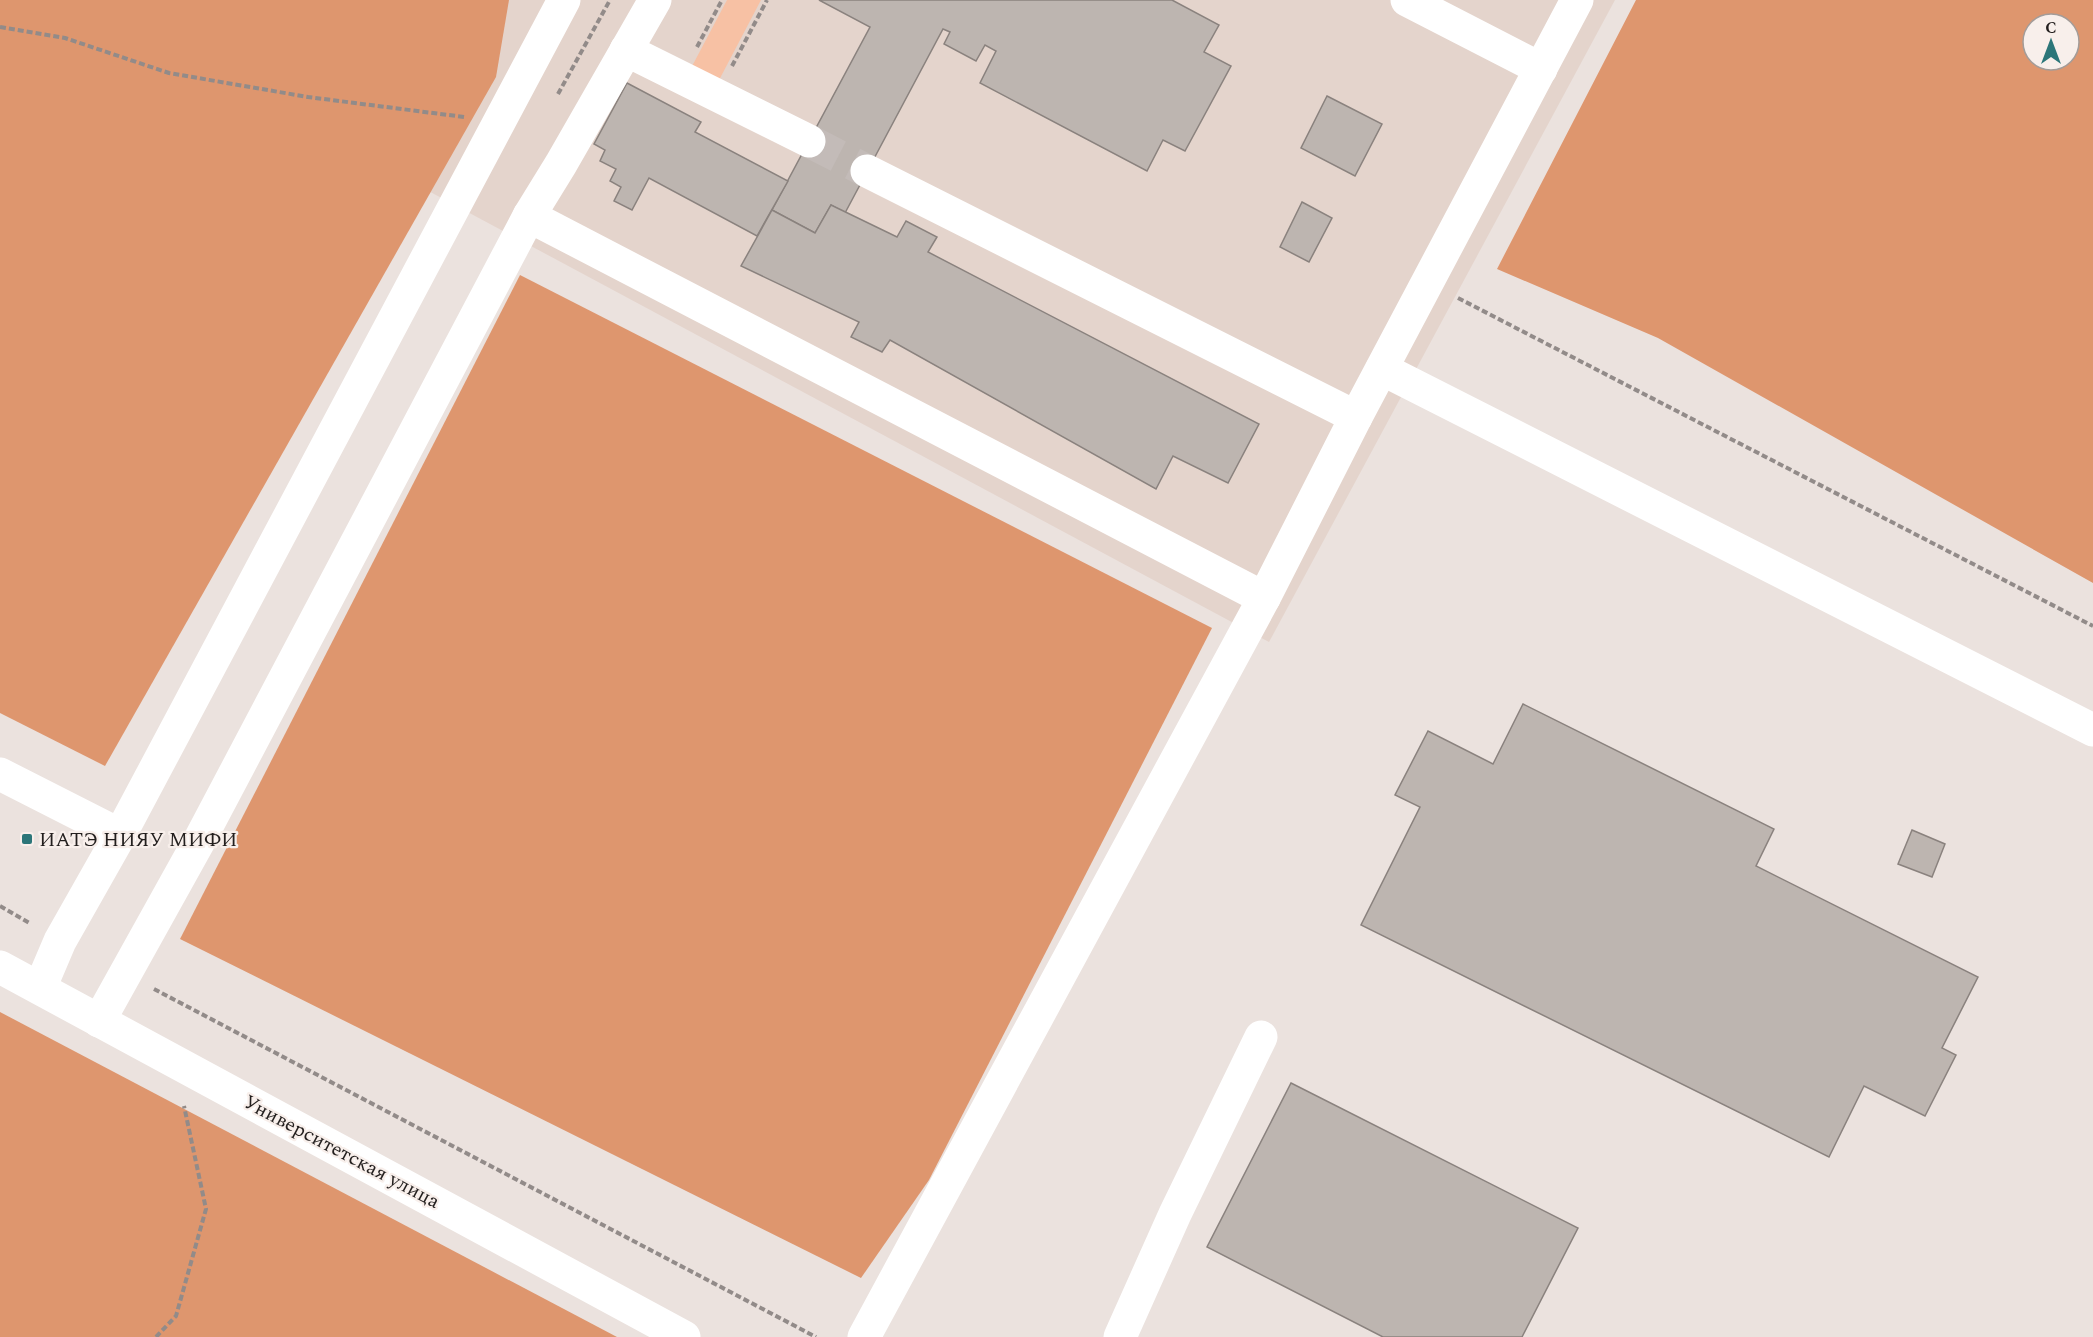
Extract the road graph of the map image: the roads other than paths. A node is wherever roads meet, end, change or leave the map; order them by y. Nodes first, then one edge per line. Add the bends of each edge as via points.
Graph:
1 (564, 0) edge
2 (655, 0) edge
3 (1407, 0) edge
4 (1577, 0) edge
5 (626, 50) junction
6 (1541, 69) junction
7 (809, 141) tunnel mouth
8 (867, 171) tunnel mouth
9 (529, 216) junction
10 (1382, 369) junction
11 (1356, 417) junction
12 (1264, 598) junction
13 (2092, 728) edge
14 (0, 774) edge
15 (120, 835) junction
16 (0, 967) edge
17 (40, 988) junction
18 (99, 1021) junction
19 (1261, 1037) dead end
20 (684, 1337) edge
21 (864, 1337) edge
22 (1120, 1337) edge

1 - 15 street
2 - 5 street
3 - 6 street
4 - 6 street
5 - 7 street
5 - 9 street
6 - 10 street
8 - 11 street
9 - 12 street
9 - 18 street via 198,843
10 - 11 street
10 - 13 street
11 - 12 street
12 - 21 street
14 - 15 street
15 - 17 street via 60,941
16 - 17 street, Университетская улица
17 - 18 street, Университетская улица
18 - 20 street, Университетская улица
19 - 22 street

